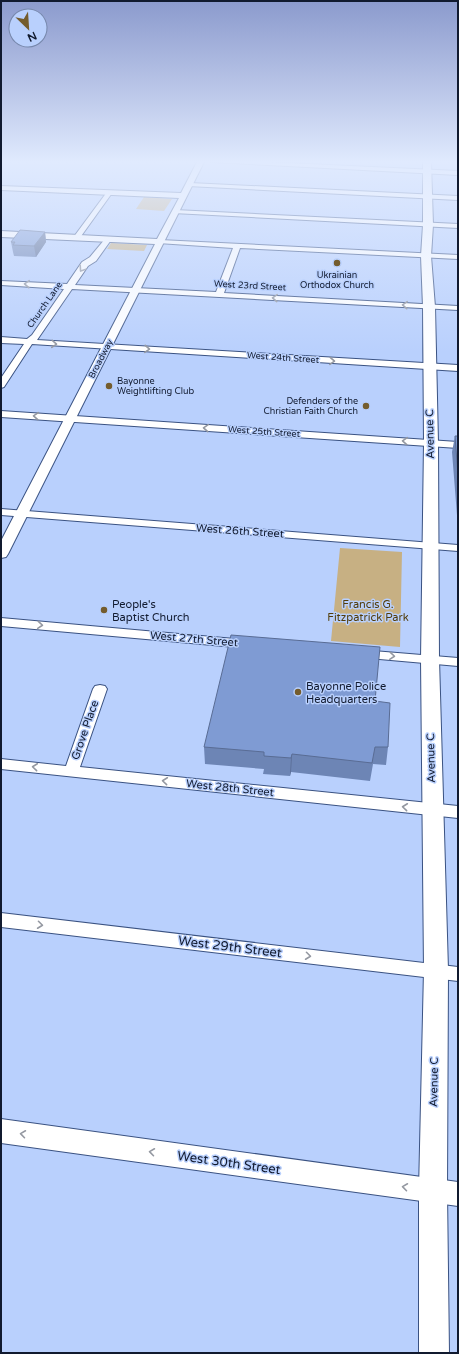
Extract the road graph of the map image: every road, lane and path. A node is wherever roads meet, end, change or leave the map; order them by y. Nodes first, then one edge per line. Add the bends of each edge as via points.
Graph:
1 (86, 225) edge
2 (169, 225) edge
3 (428, 225) edge
4 (434, 225) edge
5 (458, 226) edge
6 (1, 234) edge
7 (77, 238) junction
8 (106, 240) junction
9 (160, 242) junction
10 (237, 247) junction
11 (426, 256) junction
12 (458, 257) edge
13 (1, 282) edge
14 (69, 287) junction
15 (136, 290) junction
16 (219, 295) junction
17 (429, 307) junction
18 (458, 308) edge
19 (1, 340) edge
20 (29, 342) junction
21 (108, 347) junction
22 (430, 367) junction
23 (458, 368) edge
24 (1, 385) edge
25 (1, 414) edge
26 (70, 419) junction
27 (431, 443) junction
28 (458, 445) edge
29 (1, 512) edge
30 (21, 514) junction
31 (431, 546) junction
32 (458, 548) edge
33 (1, 554) edge
34 (1, 622) edge
35 (255, 644) edge
36 (350, 653) edge
37 (430, 660) junction
38 (458, 662) edge
39 (100, 690) dead end
40 (1, 764) edge
41 (71, 771) junction
42 (432, 809) junction
43 (458, 812) edge
44 (1, 920) edge
45 (436, 970) junction
46 (458, 974) edge
47 (1, 1131) edge
48 (433, 1190) junction
49 (458, 1194) edge
50 (434, 1353) edge

1 - 7 street
2 - 9 street, Broadway
3 - 11 main road, Avenue C
4 - 5 street
6 - 7 street
7 - 8 street
8 - 9 street
8 -> 14 street, Church Lane
9 - 10 street
9 - 15 street, Broadway
10 - 11 street
10 - 16 street
11 - 12 street
11 - 17 main road, Avenue C
14 -> 13 street, West 23rd Street
14 - 15 street, West 23rd Street
14 - 20 street, Church Lane
15 - 16 street, West 23rd Street
15 - 21 street, Broadway
17 -> 16 street, West 23rd Street
17 - 18 street, West 23rd Street
17 - 22 main road, Avenue C
19 - 20 street, West 24th Street
20 -> 21 street, West 24th Street
20 - 24 street, Church Lane
21 -> 22 street, West 24th Street
21 - 26 street, Broadway
22 - 23 street, West 24th Street
22 - 27 main road, Avenue C
26 -> 25 street, West 25th Street
27 -> 26 street, West 25th Street
26 - 30 street, Broadway
27 - 28 street, West 25th Street
27 - 31 main road, Avenue C
29 - 30 street, West 26th Street
30 - 31 street, West 26th Street
30 - 33 street, Broadway
31 - 32 street, West 26th Street
31 - 37 main road, Avenue C
34 -> 35 street, West 27th Street
36 -> 37 street
37 - 38 street
37 - 42 main road, Avenue C
39 - 41 street, Grove Place
41 -> 40 street, West 28th Street
42 -> 41 street, West 28th Street
42 - 43 street, West 28th Street
42 - 45 main road, Avenue C
44 -> 45 street, West 29th Street
45 - 46 street, West 29th Street
45 - 48 main road, Avenue C
48 -> 47 street, West 30th Street
48 - 49 street, West 30th Street
48 - 50 main road, Avenue C

